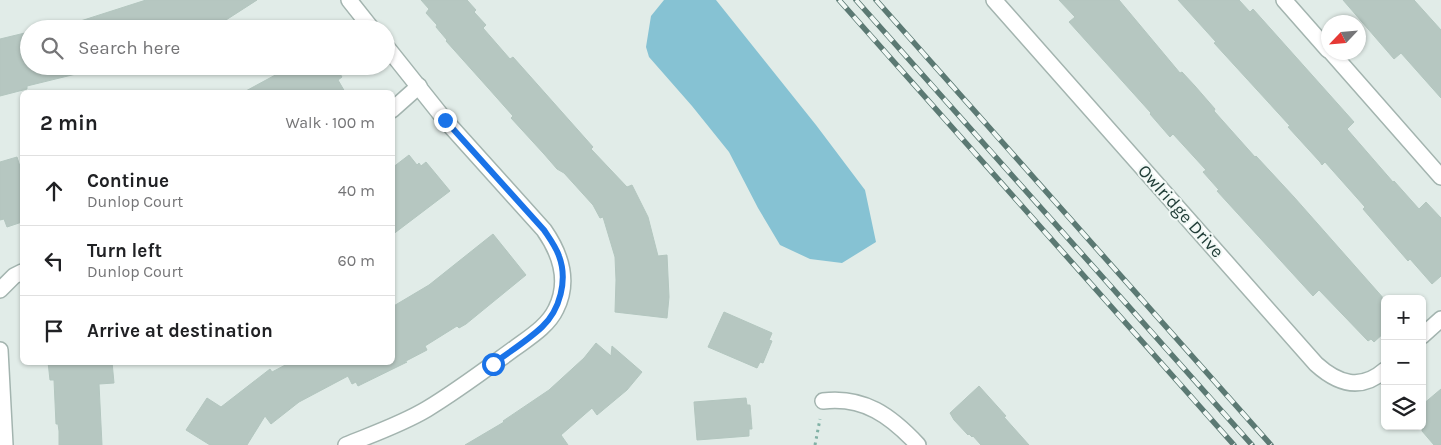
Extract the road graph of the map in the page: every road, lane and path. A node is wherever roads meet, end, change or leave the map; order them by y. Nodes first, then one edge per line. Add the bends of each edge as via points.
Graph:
1 (349, 0) edge
2 (994, 0) edge
3 (1284, 0) edge
4 (365, 20) edge
5 (1321, 41) edge
6 (395, 57) edge
7 (1338, 60) edge
8 (419, 86) junction
9 (395, 107) edge
10 (1441, 177) edge
11 (20, 273) edge
12 (0, 290) edge
13 (1441, 319) edge
14 (1426, 332) edge
15 (0, 350) edge
16 (1381, 373) edge
17 (823, 401) joint
18 (6, 445) edge
19 (346, 445) edge
20 (815, 445) edge
21 (918, 445) edge

1 - 4 street
2 - 16 street, Owlridge Drive via 1316,364 1328,375 1350,383 1365,382
3 - 5 street
6 - 8 street
7 - 10 street
8 - 9 street
8 - 19 street via 553,243 563,271 559,301 543,327 433,405
11 - 12 street
13 - 14 street
15 - 18 street
17 - 20 path
17 - 21 street via 868,405 893,421

